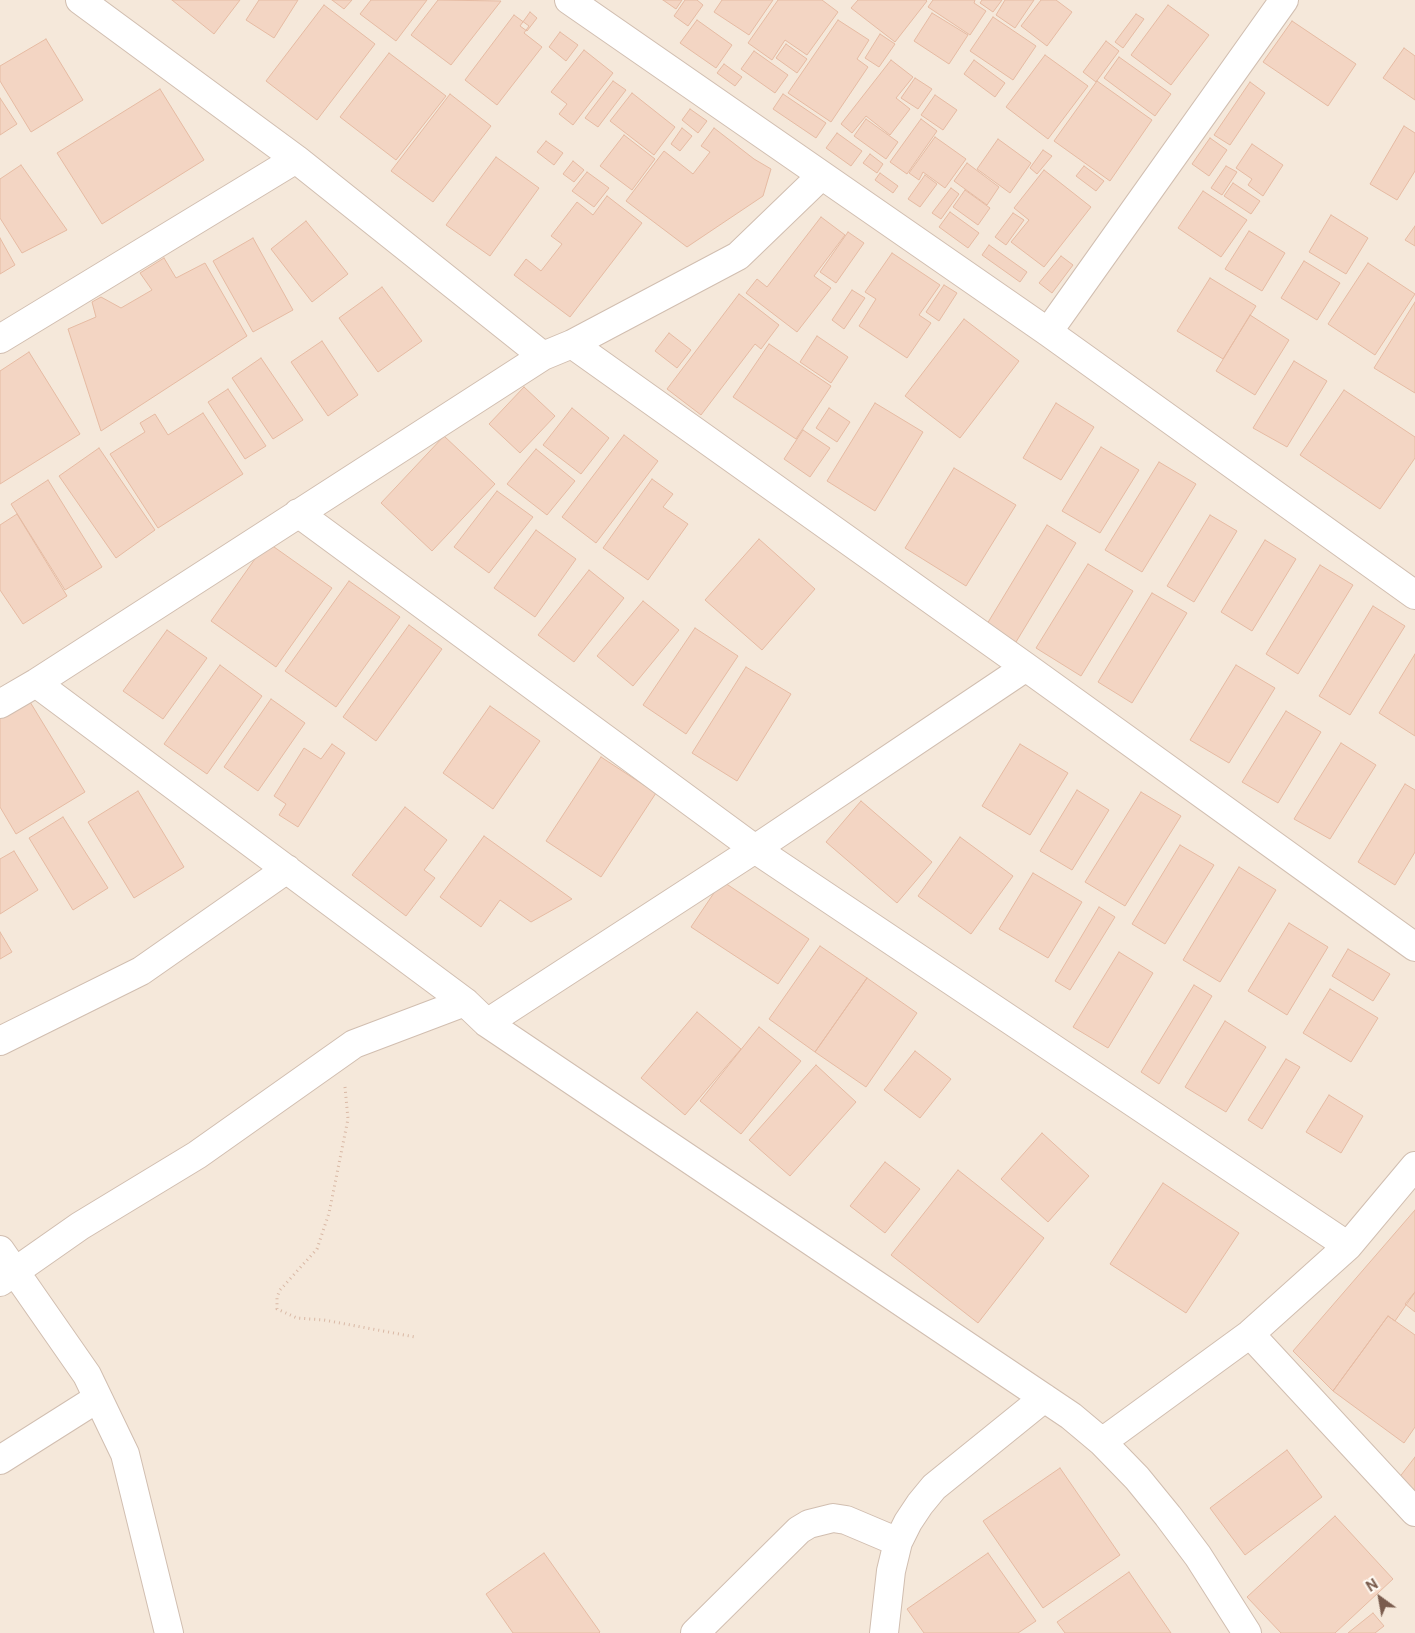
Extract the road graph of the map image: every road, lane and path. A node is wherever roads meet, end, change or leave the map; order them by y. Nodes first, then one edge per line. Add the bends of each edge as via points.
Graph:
1 (80, 0) edge
2 (569, 0) edge
3 (1284, 0) edge
4 (296, 159) junction
5 (821, 176) junction
6 (1048, 332) junction
7 (0, 339) edge
8 (572, 344) junction
9 (543, 356) junction
10 (298, 513) junction
11 (1415, 595) edge
12 (1026, 667) junction
13 (36, 683) junction
14 (0, 704) edge
15 (755, 849) junction
16 (287, 869) junction
17 (1415, 947) edge
18 (465, 1002) junction
19 (487, 1023) junction
20 (0, 1041) edge
21 (354, 1044) junction
22 (1415, 1166) edge
23 (1348, 1246) junction
24 (0, 1250) edge
25 (8, 1277) edge
26 (1250, 1334) junction
27 (415, 1336) dead end
28 (98, 1398) junction
29 (1044, 1398) junction
30 (1102, 1442) junction
31 (0, 1460) edge
32 (1415, 1512) edge
33 (898, 1542) junction
34 (169, 1633) edge
35 (694, 1633) edge
36 (884, 1633) edge
37 (1247, 1633) edge

1 - 4 street
2 - 5 street
3 - 6 street
4 - 7 street
4 - 9 street
5 - 6 street
5 - 8 street via 738,256
6 - 11 street
8 - 9 street
8 - 12 street
9 - 10 street
10 - 13 street
10 - 15 street
12 - 15 street
12 - 17 street
13 - 14 street
13 - 16 street
15 - 19 street
15 - 23 street
16 - 18 street
16 - 20 street via 141,971
18 - 19 street
18 - 21 street
19 - 29 street
21 - 25 street via 197,1155 80,1226
21 - 27 path via 344,1078 348,1119 329,1213 317,1249 280,1290 277,1309 297,1318
22 - 23 street
23 - 26 street
24 - 25 street
25 - 28 street via 87,1375
26 - 30 street
26 - 32 street
28 - 31 street
28 - 34 street via 125,1454
29 - 30 street
29 - 33 street via 934,1487 912,1516
30 - 37 street via 1168,1516
33 - 35 street via 846,1520 833,1518 809,1524 799,1530
33 - 36 street via 891,1570

